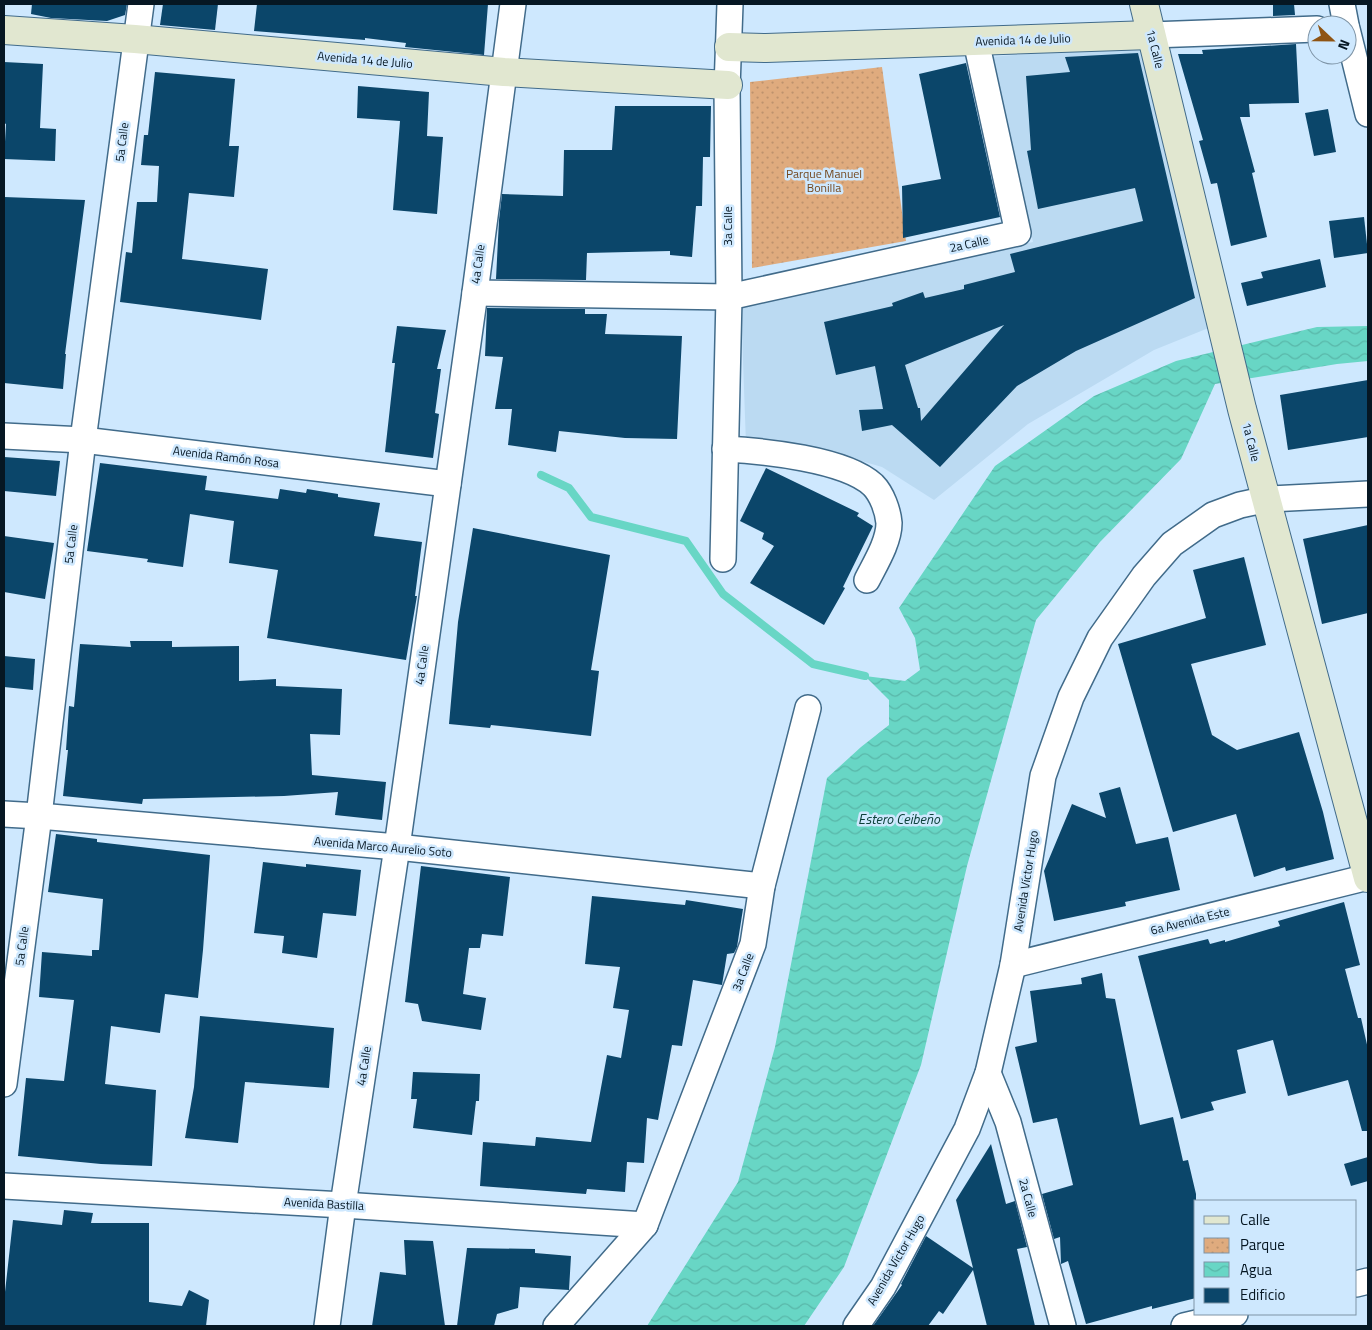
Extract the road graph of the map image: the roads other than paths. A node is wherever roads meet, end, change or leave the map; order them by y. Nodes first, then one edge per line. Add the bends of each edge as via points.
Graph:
1 (141, 4) edge
2 (513, 4) edge
3 (730, 4) edge
4 (1144, 4) edge
5 (1307, 29) edge
6 (4, 30) edge
7 (1151, 35) junction
8 (136, 39) junction
9 (976, 42) junction
10 (729, 48) junction
11 (1356, 65) edge
12 (504, 72) junction
13 (728, 85) junction
14 (1368, 114) edge
15 (475, 293) junction
16 (729, 297) junction
17 (4, 436) edge
18 (83, 440) junction
19 (725, 449) junction
20 (448, 484) junction
21 (1368, 494) edge
22 (1268, 499) junction
23 (723, 559) dead end
24 (867, 580) dead end
25 (808, 708) dead end
26 (4, 814) edge
27 (39, 816) junction
28 (397, 848) junction
29 (1368, 878) edge
30 (762, 886) junction
31 (1013, 965) junction
32 (988, 1073) junction
33 (4, 1084) edge
34 (4, 1186) edge
35 (343, 1205) junction
36 (644, 1225) junction
37 (1231, 1315) edge
38 (327, 1326) edge
39 (556, 1326) edge
40 (856, 1326) edge
41 (1063, 1326) edge
42 (1184, 1326) edge

1 - 8 street, 5a Calle
2 - 12 street, 4a Calle
3 - 10 street, 3a Calle
4 - 7 street, 1a Calle
5 - 7 street, Avenida 14 de Julio
6 - 8 street, Avenida 14 de Julio
7 - 9 street, Avenida 14 de Julio
7 - 22 street, 1a Calle via 1242,409
8 - 12 street, Avenida 14 de Julio
8 - 18 street, 5a Calle
9 - 10 street, Avenida 14 de Julio
9 - 16 street, 2a Calle via 1018,233
10 - 13 street, 3a Calle
11 - 14 street
12 - 13 street, Avenida 14 de Julio
12 - 15 street, 4a Calle
13 - 16 street, 3a Calle
15 - 16 street
15 - 20 street, 4a Calle
16 - 19 street, 3a Calle
17 - 18 street, Avenida Ramón Rosa
18 - 20 street, Avenida Ramón Rosa
18 - 27 street, 5a Calle
19 - 23 street, 3a Calle
19 - 24 street via 819,461 850,471 873,485 884,501 889,524 883,549
20 - 28 street, 4a Calle
21 - 22 street, Avenida Víctor Hugo
22 - 29 street, 1a Calle
22 - 31 street, Avenida Víctor Hugo via 1213,515 1172,544 1144,576 1100,638 1071,697 1043,776
25 - 30 street, 3a Calle
26 - 27 street, Avenida Marco Aurelio Soto
27 - 28 street, Avenida Marco Aurelio Soto
27 - 33 street, 5a Calle
28 - 30 street, Avenida Marco Aurelio Soto
28 - 35 street, 4a Calle
29 - 31 street, 6a Avenida Este
30 - 36 street, 3a Calle via 754,944
31 - 32 street, Avenida Víctor Hugo
32 - 40 street, Avenida Víctor Hugo via 967,1129 883,1287
32 - 41 street, 2a Calle via 1008,1122
34 - 35 street, Avenida Bastilla
35 - 36 street, Avenida Bastilla
35 - 38 street, 4a Calle
36 - 39 street, 3a Calle
37 - 42 street

